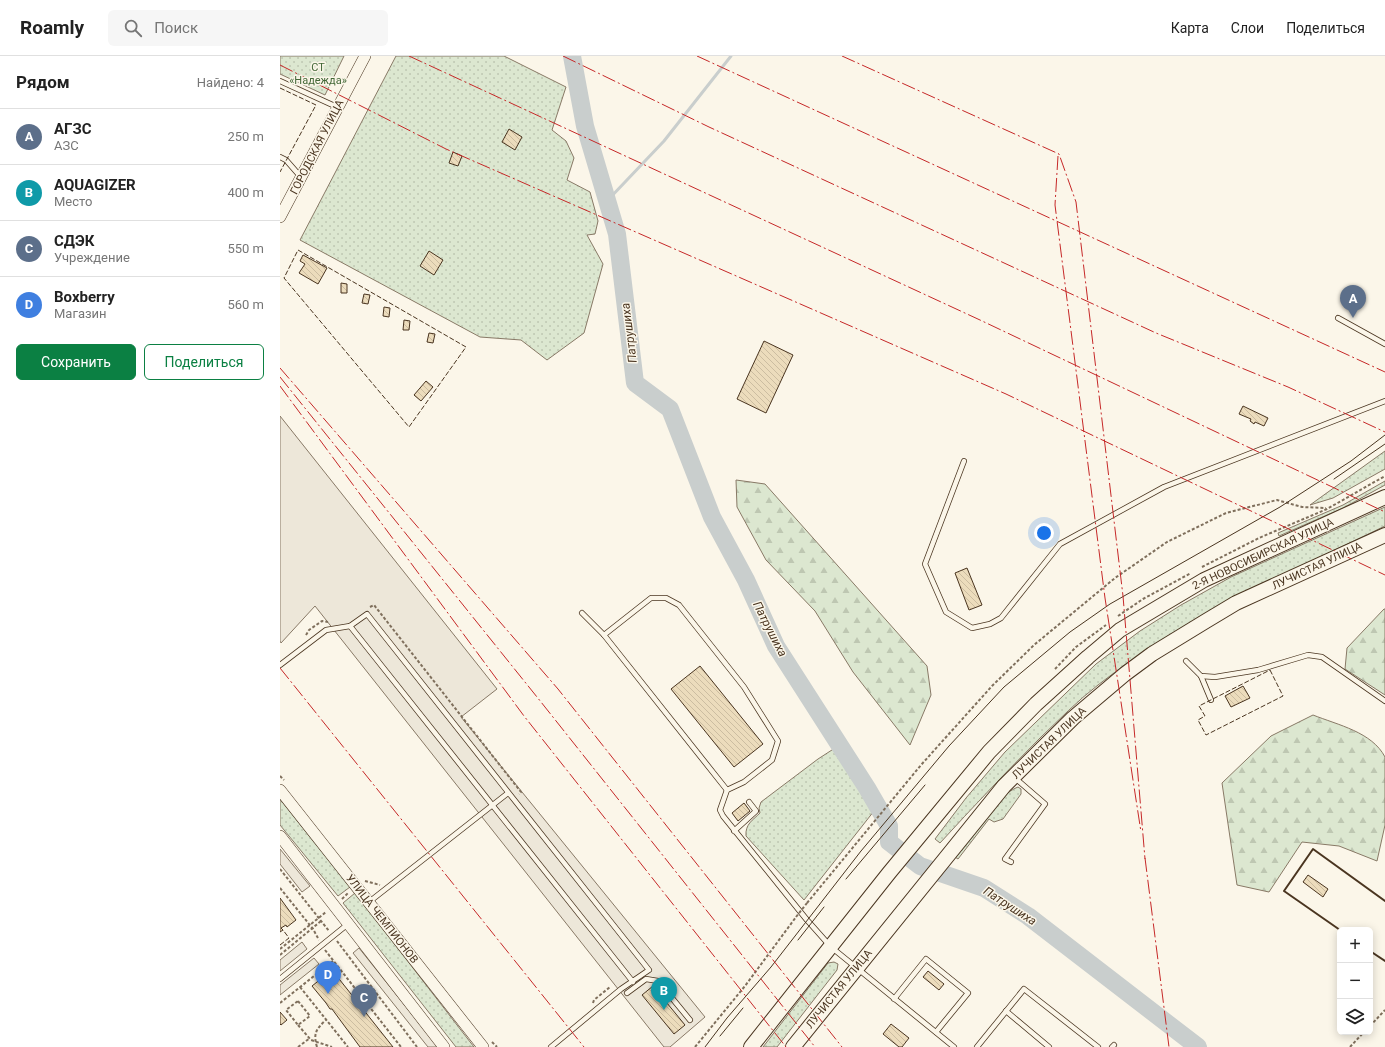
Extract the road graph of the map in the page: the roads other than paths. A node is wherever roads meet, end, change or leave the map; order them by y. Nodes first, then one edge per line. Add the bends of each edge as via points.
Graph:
1 (365, 56) edge
2 (280, 81) edge
3 (337, 107) junction
4 (280, 157) edge
5 (301, 178) junction
6 (280, 217) edge
7 (1338, 318) dead end
8 (1385, 344) edge
9 (1385, 401) edge
10 (964, 461) dead end
11 (1385, 497) edge
12 (1385, 535) edge
13 (582, 613) dead end
14 (350, 626) junction
15 (604, 636) junction
16 (1186, 661) dead end
17 (280, 665) edge
18 (1201, 676) junction
19 (1211, 700) dead end
20 (1385, 701) edge
21 (1013, 776) junction
22 (280, 790) edge
23 (727, 790) junction
24 (508, 793) junction
25 (749, 802) dead end
26 (493, 805) junction
27 (734, 831) junction
28 (280, 836) edge
29 (1011, 862) dead end
30 (369, 902) junction
31 (349, 923) junction
32 (831, 947) junction
33 (856, 967) junction
34 (280, 979) edge
35 (633, 982) junction
36 (627, 993) dead end
37 (894, 999) junction
38 (1006, 1011) junction
39 (690, 1020) dead end
40 (936, 1032) junction
41 (444, 1047) edge
42 (483, 1047) edge
43 (551, 1047) edge
44 (751, 1047) edge
45 (793, 1047) edge
46 (954, 1047) edge
47 (977, 1047) edge
48 (1049, 1047) edge
49 (1098, 1047) edge

1 - 3 street, ГОРОДСКАЯ УЛИЦА
2 - 3 lane
3 - 5 street, ГОРОДСКАЯ УЛИЦА
4 - 5 lane via 286,160
5 - 6 street, ГОРОДСКАЯ УЛИЦА
7 - 8 lane
9 - 10 lane via 1164,487 1074,536 1060,544 1001,618 990,624 972,628 946,612 926,564
11 - 32 main road, 2-Я НОВОСИБИРСКАЯ УЛИЦА via 1204,580 1120,630 1071,672 989,752
12 - 21 main road, ЛУЧИСТАЯ УЛИЦА via 1236,604 1152,654 1073,718
13 - 15 lane
14 - 17 lane via 326,630
14 - 24 lane via 366,614
14 - 26 lane
15 - 23 lane
15 - 23 lane via 651,598 666,598 684,611 744,687 778,741 772,760 744,782
16 - 18 lane
18 - 19 lane
18 - 20 lane via 1260,672 1308,655 1322,657
21 - 29 lane via 1045,804 1005,859
21 - 33 main road, ЛУЧИСТАЯ УЛИЦА
22 - 30 street, УЛИЦА ЧЕМПИОНОВ
23 - 27 lane via 720,810
24 - 26 lane
24 - 35 lane via 650,970
25 - 27 lane via 756,811
26 - 30 lane
26 - 35 lane
27 - 32 lane
28 - 31 street
30 - 42 street, УЛИЦА ЧЕМПИОНОВ
31 - 34 lane
31 - 41 street
32 - 33 lane
32 - 44 main road
33 - 37 lane
33 - 45 main road, ЛУЧИСТАЯ УЛИЦА
35 - 43 lane
36 - 39 lane via 646,979 658,981
37 - 40 lane
37 - 40 lane via 926,959 968,993
38 - 47 lane
38 - 48 lane
38 - 49 lane via 1024,989
40 - 46 lane

